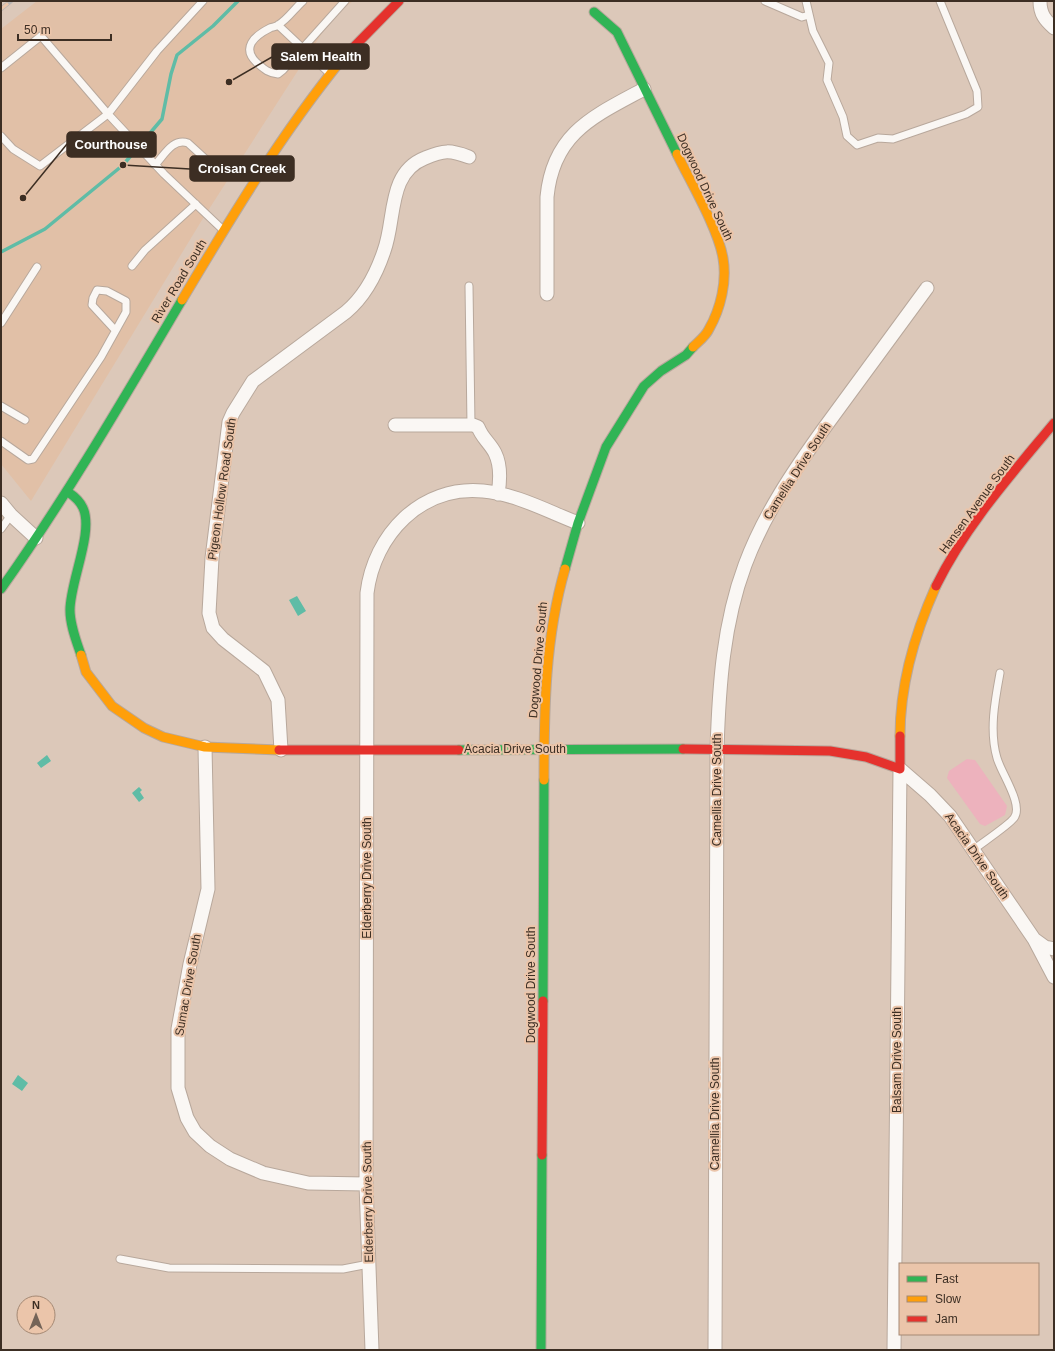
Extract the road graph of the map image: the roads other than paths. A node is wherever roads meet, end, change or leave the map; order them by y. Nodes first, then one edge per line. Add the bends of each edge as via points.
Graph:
1 (203, 1) edge
2 (303, 1) edge
3 (345, 1) edge
4 (399, 1) edge
5 (806, 1) edge
6 (940, 1) edge
7 (1040, 1) edge
8 (770, 2) edge
9 (594, 12) dead end
10 (809, 15) junction
11 (278, 25) junction
12 (1054, 28) edge
13 (302, 48) junction
14 (1, 68) edge
15 (330, 74) junction
16 (644, 89) junction
17 (108, 114) junction
18 (1, 136) edge
19 (469, 156) dead end
20 (156, 165) junction
21 (223, 175) dead end
22 (196, 204) junction
23 (224, 230) junction
24 (132, 266) dead end
25 (36, 267) dead end
26 (469, 286) dead end
27 (927, 288) dead end
28 (547, 294) dead end
29 (1, 323) edge
30 (115, 330) junction
31 (1, 406) edge
32 (25, 420) dead end
33 (1054, 423) edge
34 (395, 425) dead end
35 (471, 425) junction
36 (1, 441) edge
37 (68, 492) junction
38 (498, 494) junction
39 (1, 503) edge
40 (11, 515) junction
41 (578, 524) junction
42 (1, 529) edge
43 (36, 538) junction
44 (1, 589) edge
45 (1000, 673) dead end
46 (205, 747) junction
47 (543, 749) junction
48 (717, 749) junction
49 (281, 750) junction
50 (368, 750) junction
51 (900, 769) junction
52 (973, 850) junction
53 (1034, 939) junction
54 (1054, 949) edge
55 (1054, 977) edge
56 (366, 1184) junction
57 (120, 1259) dead end
58 (369, 1264) junction
59 (372, 1350) edge
60 (541, 1350) edge
61 (715, 1350) edge
62 (894, 1350) edge

1 - 17 lane via 157,51
2 - 11 lane
3 - 13 lane
4 - 15 street, River Road South via 365,34
5 - 10 lane
6 - 10 lane via 976,91 978,107 966,114 893,139 878,138 857,145 847,136 843,117 827,80 829,63 813,31
7 - 12 street via 1040,11
8 - 10 lane via 802,16
9 - 16 street, Dogwood Drive South via 617,32
11 - 13 lane
11 - 13 lane via 252,41 249,47 252,58 266,72 278,74
13 - 15 lane
14 - 17 lane via 41,36
15 - 23 street, River Road South via 274,149
16 - 28 street via 597,114 583,124 563,146 548,183 546,197
16 - 41 street, Dogwood Drive South via 715,234 723,256 724,280 720,302 709,330 686,355 644,386 621,421 606,447
17 - 18 lane via 40,166 13,150
17 - 20 lane
19 - 49 street, Pigeon Hollow Road South via 453,151 440,151 409,166 400,180 385,250 368,288 358,302 346,312 253,381 229,422 212,558 209,613 213,628 222,639 264,671 278,700
20 - 21 lane via 173,144 182,141 188,143
20 - 22 lane
22 - 23 lane
22 - 24 lane via 145,250
23 - 37 street, River Road South
25 - 29 lane
26 - 35 lane
27 - 48 street, Camellia Drive South via 856,383 768,514 745,565 728,623 721,671
30 - 30 lane via 126,312 126,301 107,291 97,290 92,306
30 - 36 lane via 101,357 33,459 28,460
31 - 32 lane
33 - 51 street, Hansen Avenue South via 955,550 931,599 914,645 904,686 900,721
34 - 35 street
35 - 38 street via 478,427 499,462
37 - 43 street, River Road South
37 - 46 street, Acacia Drive South via 82,504 85,518 85,531 70,609 73,630 86,672 112,706 144,728 170,739
38 - 41 street, Elderberry Drive South via 512,497
38 - 50 street, Elderberry Drive South via 482,491 462,492 427,502 403,519 386,538 378,553 371,567 367,593
39 - 40 street
40 - 42 lane
40 - 43 street
41 - 47 street, Dogwood Drive South via 556,600 547,666
43 - 44 street, River Road South
45 - 52 lane via 994,703 994,739 997,758 1015,798 1017,809 1014,818
46 - 49 street, Acacia Drive South
46 - 56 street, Sumac Drive South via 208,889 178,1029 178,1088 187,1118 195,1132 210,1146 230,1160 263,1173 308,1183
47 - 48 street, Acacia Drive South
47 - 50 street, Acacia Drive South
47 - 60 street, Dogwood Drive South
48 - 51 street, Acacia Drive South via 830,751 866,757
48 - 61 street, Camellia Drive South
49 - 50 street, Acacia Drive South
50 - 56 street, Elderberry Drive South
51 - 52 street, Acacia Drive South via 950,816
51 - 62 street, Balsam Drive South
52 - 53 street, Acacia Drive South
53 - 54 street via 1045,947
53 - 55 street, Acacia Drive South
56 - 58 street, Elderberry Drive South
57 - 58 lane via 169,1268 343,1269
58 - 59 street, Elderberry Drive South

